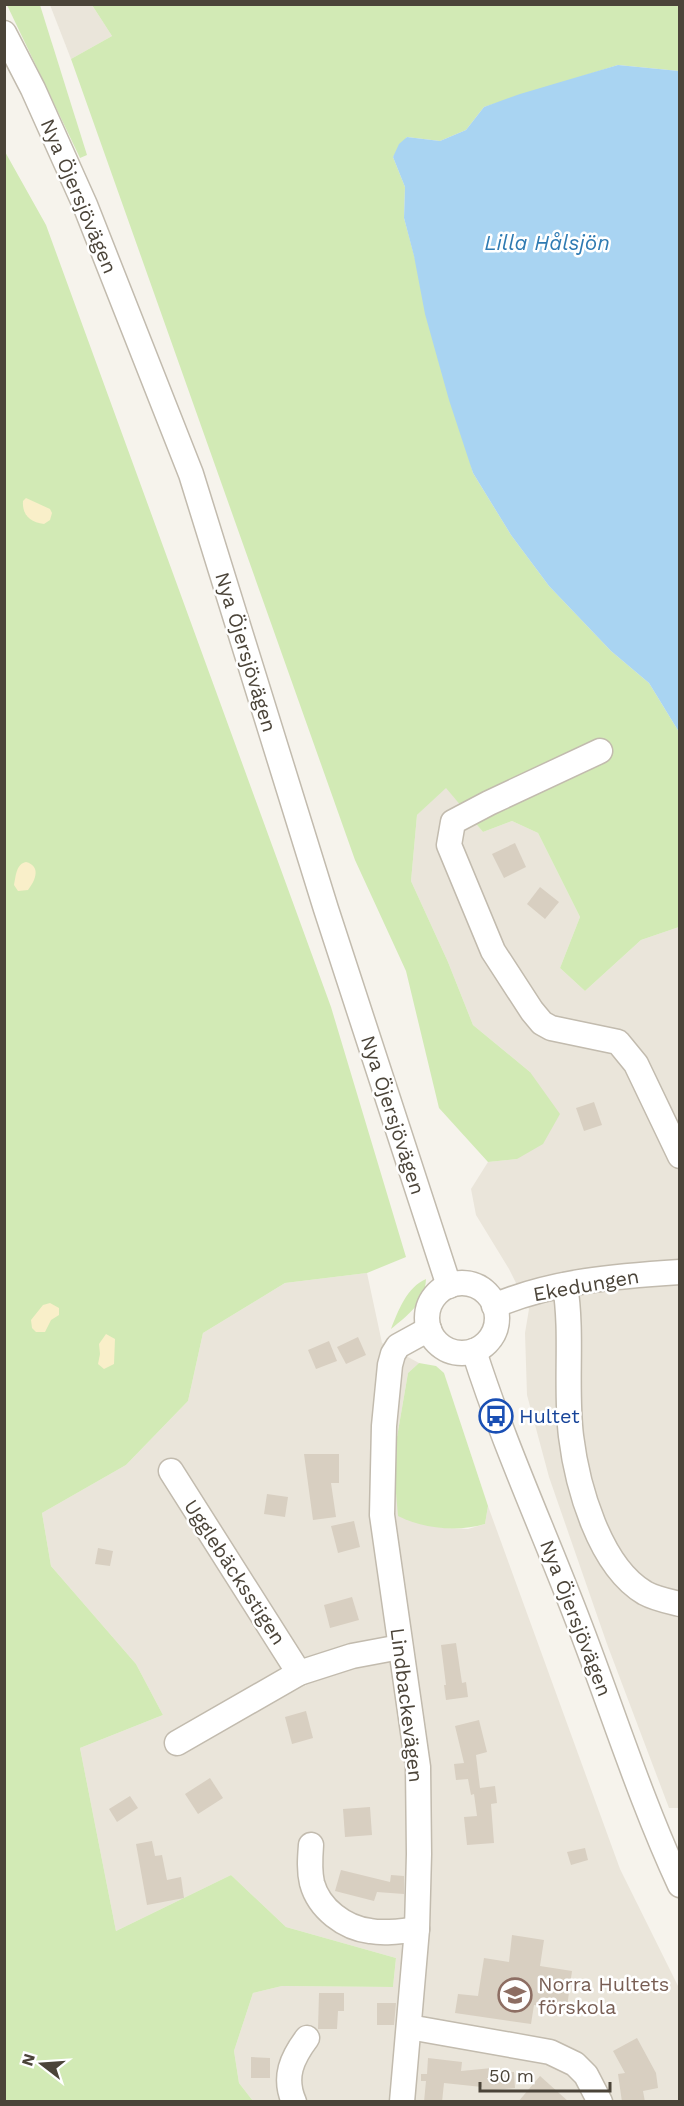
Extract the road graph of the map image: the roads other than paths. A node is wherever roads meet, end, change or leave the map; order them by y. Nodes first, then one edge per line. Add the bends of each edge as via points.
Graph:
1 (4, 33) edge
2 (600, 751) dead end
3 (680, 1156) edge
4 (680, 1272) edge
5 (565, 1285) junction
6 (450, 1286) junction
7 (494, 1306) junction
8 (429, 1329) junction
9 (474, 1351) junction
10 (171, 1471) dead end
11 (680, 1605) edge
12 (400, 1647) junction
13 (299, 1673) junction
14 (177, 1743) dead end
15 (311, 1845) dead end
16 (680, 1885) edge
17 (417, 1929) junction
18 (409, 2027) junction
19 (307, 2038) dead end
20 (294, 2102) edge
21 (402, 2102) edge
22 (600, 2102) edge

1 - 6 street, Nya Öjersjövägen via 85,205 191,474 326,909
2 - 3 street via 453,822 449,845 493,951 532,1011 542,1023 559,1031 618,1042 636,1064
4 - 5 street, Ekedungen
5 - 7 street, Ekedungen
5 - 11 street via 570,1331 571,1435 590,1515 601,1540 629,1580 644,1593
6 - 7 street via 476,1287
6 - 8 street via 430,1303
7 - 9 street via 493,1333
8 - 9 street via 447,1350
8 - 12 street, Lindbackevägen via 398,1346 393,1354 384,1426 382,1515
9 - 16 street, Nya Öjersjövägen
10 - 13 street, Ugglebäcksstigen
12 - 13 street via 352,1656
12 - 17 street, Lindbackevägen via 418,1767
13 - 14 street
15 - 17 street via 312,1884 325,1906 344,1923 372,1932
17 - 18 street, Lindbackevägen
18 - 21 street, Lindbackevägen
18 - 22 street via 550,2052 586,2075
19 - 20 street via 290,2067 288,2079

